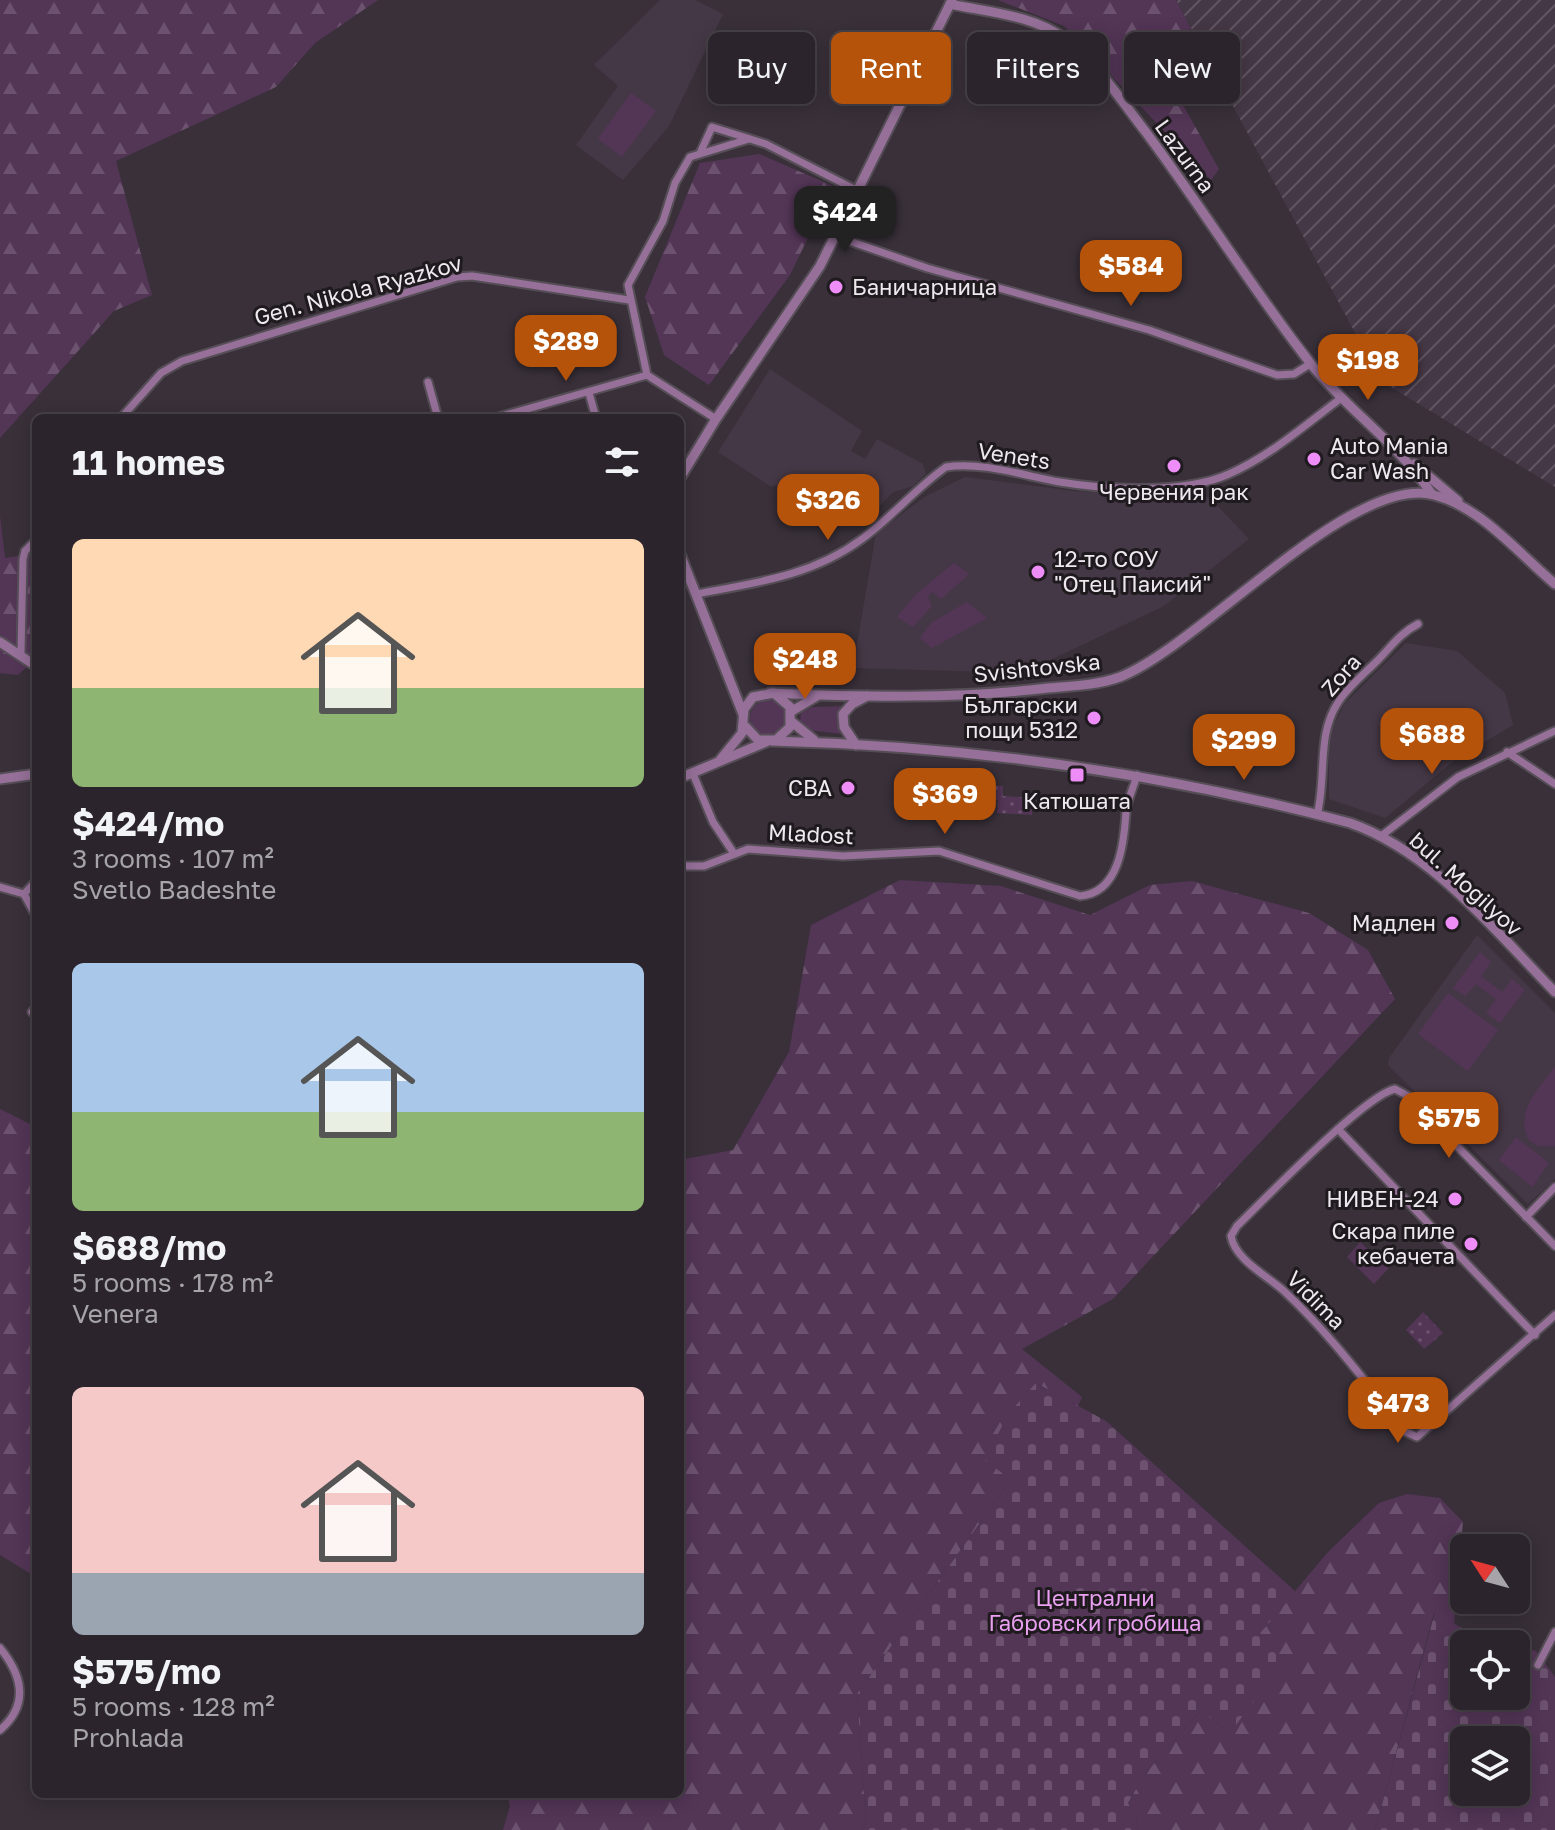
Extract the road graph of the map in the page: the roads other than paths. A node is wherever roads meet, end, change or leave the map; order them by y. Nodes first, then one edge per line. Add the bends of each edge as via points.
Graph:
1 (951, 2) edge
2 (749, 139) junction
3 (701, 151) junction
4 (858, 191) junction
5 (835, 236) junction
6 (629, 300) junction
7 (1310, 364) junction
8 (647, 375) junction
9 (428, 382) dead end
10 (589, 393) junction
11 (1340, 399) junction
12 (125, 414) edge
13 (437, 414) edge
14 (510, 414) edge
15 (595, 414) edge
16 (716, 419) junction
17 (1372, 429) junction
18 (684, 471) edge
19 (1431, 493) junction
20 (1470, 511) junction
21 (32, 544) edge
22 (684, 564) edge
23 (1555, 584) edge
24 (696, 594) junction
25 (1418, 624) dead end
26 (0, 642) edge
27 (21, 653) junction
28 (32, 663) edge
29 (731, 680) junction
30 (766, 693) junction
31 (871, 694) junction
32 (821, 695) junction
33 (743, 714) junction
34 (792, 717) junction
35 (745, 726) junction
36 (1555, 731) edge
37 (769, 742) junction
38 (821, 743) junction
39 (856, 745) junction
40 (1507, 752) junction
41 (720, 760) junction
42 (693, 774) junction
43 (32, 775) edge
44 (1137, 775) junction
45 (684, 777) edge
46 (0, 779) edge
47 (1555, 784) edge
48 (1317, 815) junction
49 (1381, 836) junction
50 (733, 852) junction
51 (684, 866) edge
52 (32, 885) edge
53 (0, 887) edge
54 (24, 894) junction
55 (32, 909) edge
56 (1555, 992) edge
57 (1338, 1129) junction
58 (1555, 1187) edge
59 (1526, 1217) junction
60 (1555, 1246) edge
61 (1555, 1315) edge
62 (1535, 1335) junction
63 (1555, 1632) edge
64 (0, 1648) edge
65 (1538, 1665) dead end
66 (0, 1730) edge

1 - 4 street, Lazurna
1 - 7 street, Lazurna via 1056,32 1088,59 1166,159
2 - 3 street
2 - 3 street via 712,127
2 - 4 street
3 - 6 street via 690,157 675,183 663,221 628,285
4 - 5 street, Lazurna
5 - 7 street via 927,268 1149,330 1277,375 1294,374
5 - 16 street, Lazurna
6 - 8 street
6 - 12 street, Gen. Nikola Ryazkov via 457,277 182,361 161,373
7 - 11 street, Lazurna
8 - 10 street
8 - 16 street
9 - 13 street
10 - 14 street
10 - 15 street
11 - 17 street, Lazurna
11 - 24 street, Venets via 1240,469 1189,485 1082,485 946,467 861,540 821,564 782,579
16 - 18 street, Lazurna
17 - 19 street
17 - 20 street
19 - 20 street
19 - 31 street, Svishtovska via 1398,495 1350,515 1162,652 1120,676 995,694
20 - 23 street
21 - 27 street via 23,559
22 - 24 street
24 - 29 street
25 - 48 street, Zora via 1403,632 1332,713
26 - 27 street
27 - 28 street
29 - 30 street via 746,692
29 - 33 street
30 - 32 street, Svishtovska
30 - 33 street via 750,701
30 - 34 street via 782,697
31 - 32 street, Svishtovska
31 - 39 street via 843,714 844,727
32 - 34 street, Svishtovska
33 - 35 street
34 - 37 street via 784,735
34 - 38 street via 806,736
35 - 37 street via 752,736
35 - 41 street
36 - 40 street
37 - 38 street, bul. Mogilyov
37 - 41 street
38 - 39 street, bul. Mogilyov
39 - 44 street, bul. Mogilyov
40 - 47 street
40 - 49 street via 1458,777
41 - 42 street
42 - 45 street
42 - 50 street via 713,822
43 - 46 street
44 - 48 street, bul. Mogilyov
44 - 50 street, Mladost via 1126,810 1127,829 1108,883 1090,895 939,851 843,856
48 - 49 street, bul. Mogilyov
49 - 56 street, bul. Mogilyov via 1418,859
50 - 51 street, Mladost via 704,866
52 - 54 street
53 - 54 street
54 - 55 street
57 - 59 street via 1384,1092 1402,1091
57 - 62 street
57 - 62 street, Vidima via 1237,1226 1231,1241 1333,1341 1406,1432 1422,1436
58 - 59 street
59 - 60 street
61 - 62 street, Vidima
63 - 65 street
64 - 66 street via 20,1686 12,1715

